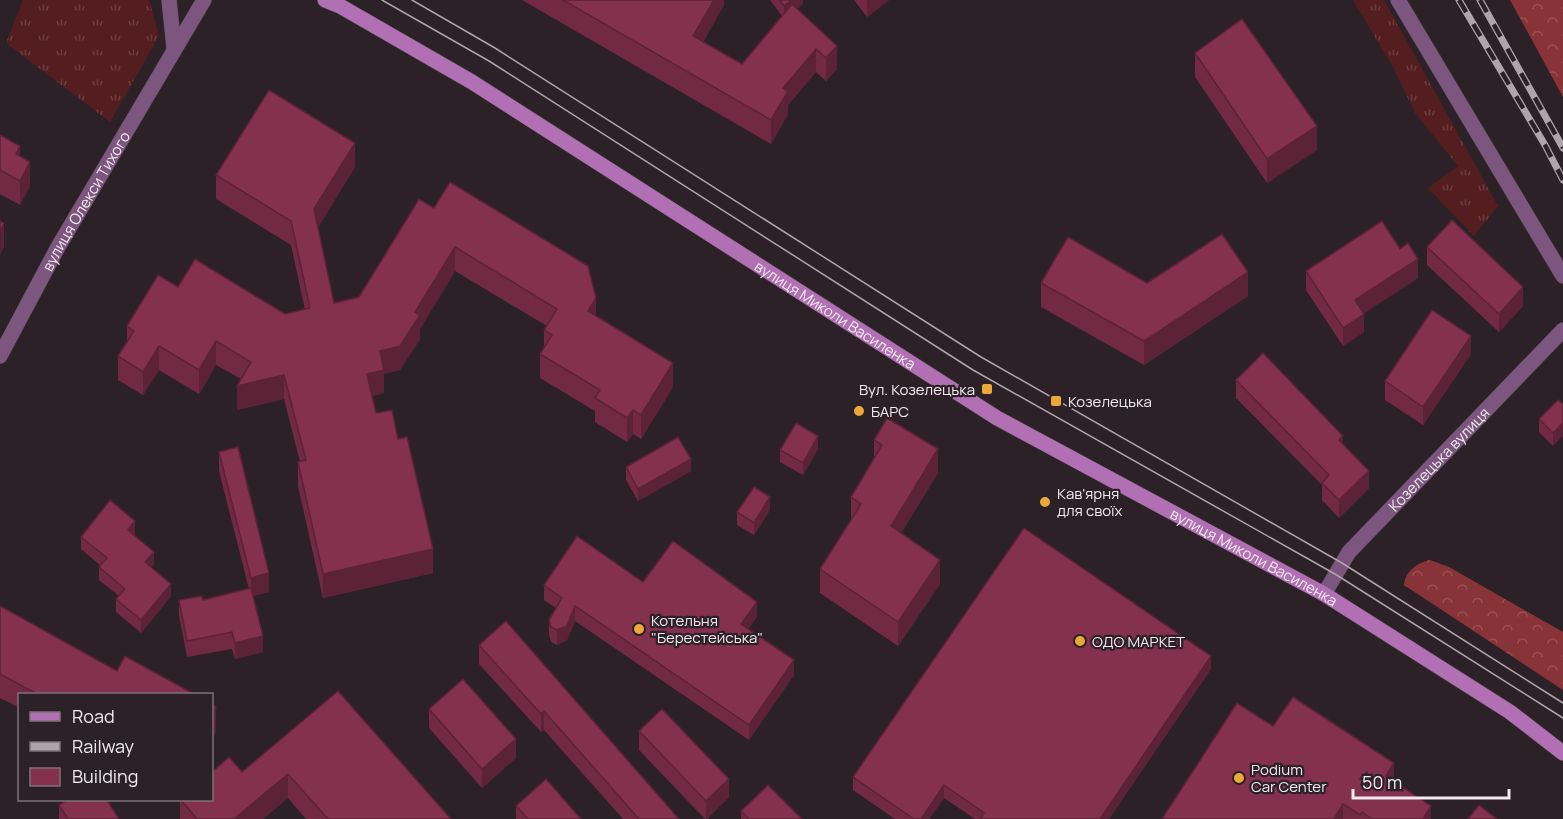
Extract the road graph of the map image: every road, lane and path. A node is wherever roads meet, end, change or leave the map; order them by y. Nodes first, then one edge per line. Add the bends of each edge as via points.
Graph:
1 (169, 0) edge
2 (204, 0) edge
3 (325, 0) edge
4 (1398, 0) edge
5 (174, 48) junction
6 (1563, 276) edge
7 (1563, 330) edge
8 (0, 356) edge
9 (1324, 594) junction
10 (1563, 753) edge

1 - 5 street
2 - 5 street, вулиця Олекси Тихого
3 - 9 main road, вулиця Миколи Василенка via 472,82 997,418
4 - 6 street
5 - 8 street, вулиця Олекси Тихого via 58,247
7 - 9 street, Козелецька вулиця via 1350,552
9 - 10 main road, вулиця Миколи Василенка via 1510,712

